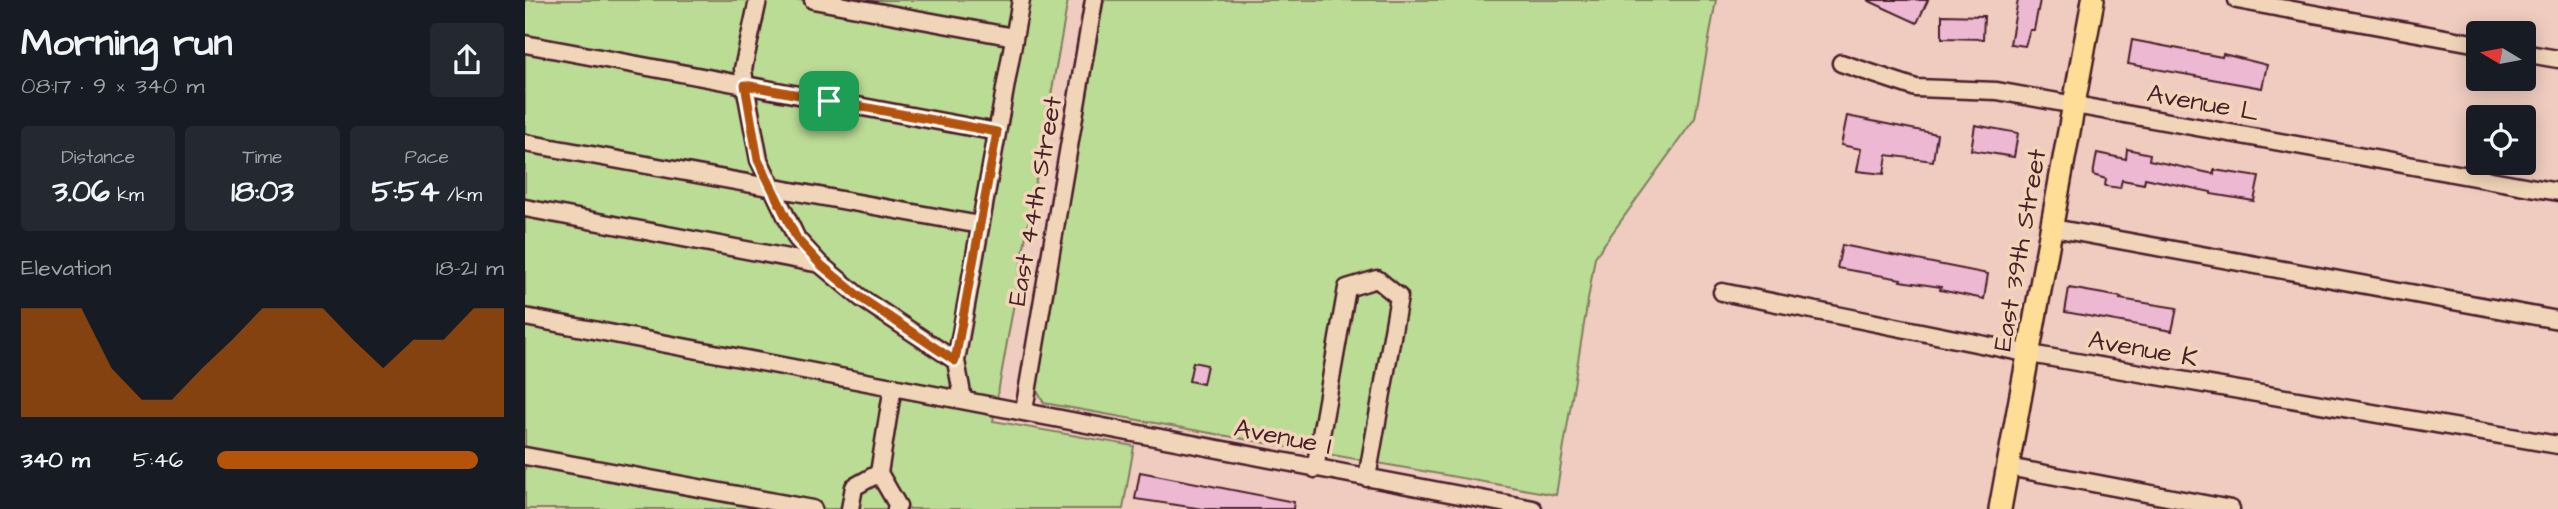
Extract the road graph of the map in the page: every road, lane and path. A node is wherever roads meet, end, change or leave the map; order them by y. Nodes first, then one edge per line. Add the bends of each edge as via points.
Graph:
1 (758, 0) edge
2 (813, 0) edge
3 (1021, 0) edge
4 (1094, 0) edge
5 (2093, 0) edge
6 (2237, 0) edge
7 (1014, 37) junction
8 (2466, 42) edge
9 (525, 44) edge
10 (2536, 55) edge
11 (2558, 59) edge
12 (1841, 63) dead end
13 (745, 85) junction
14 (2075, 105) junction
15 (997, 132) junction
16 (525, 143) edge
17 (771, 187) junction
18 (2558, 192) edge
19 (525, 208) edge
20 (980, 225) junction
21 (2053, 228) junction
22 (820, 264) junction
23 (1722, 292) dead end
24 (525, 317) edge
25 (2558, 320) edge
26 (2029, 354) junction
27 (955, 361) junction
28 (893, 386) junction
29 (963, 399) junction
30 (1024, 410) junction
31 (2558, 445) edge
32 (525, 456) edge
33 (2008, 467) junction
34 (1315, 468) junction
35 (879, 473) junction
36 (1367, 478) junction
37 (1465, 503) edge
38 (813, 509) edge
39 (850, 509) edge
40 (896, 509) edge
41 (1533, 509) edge
42 (2000, 509) edge
43 (2231, 509) edge

1 - 13 street via 743,69
2 - 7 street
3 - 7 street
4 - 30 street, East 44th Street
5 - 14 main road, East 39th Street
6 - 8 street
7 - 15 street
9 - 13 street
10 - 11 street
12 - 14 street, Avenue L via 1916,88 1997,91
13 - 15 street
13 - 17 street via 758,160
14 - 18 street, Avenue L
14 - 21 main road, East 39th Street
15 - 20 street
16 - 17 street
17 - 20 street
17 - 22 street via 797,239
19 - 22 street
20 - 27 street
21 - 25 street
21 - 26 main road, East 39th Street
22 - 27 street via 861,298
23 - 26 street, Avenue K
24 - 28 street, Avenue I
26 - 31 street, Avenue K
26 - 33 main road, East 39th Street
27 - 29 street
28 - 29 street, Avenue I
28 - 35 street
29 - 30 street, Avenue I
30 - 34 street, Avenue I
32 - 38 street
33 - 42 main road, East 39th Street
33 - 43 street
34 - 36 street, Avenue I
34 - 36 street via 1347,288 1377,279 1399,297
35 - 39 street via 854,487
35 - 40 street
36 - 37 street, Avenue I
37 - 41 street, Avenue I

